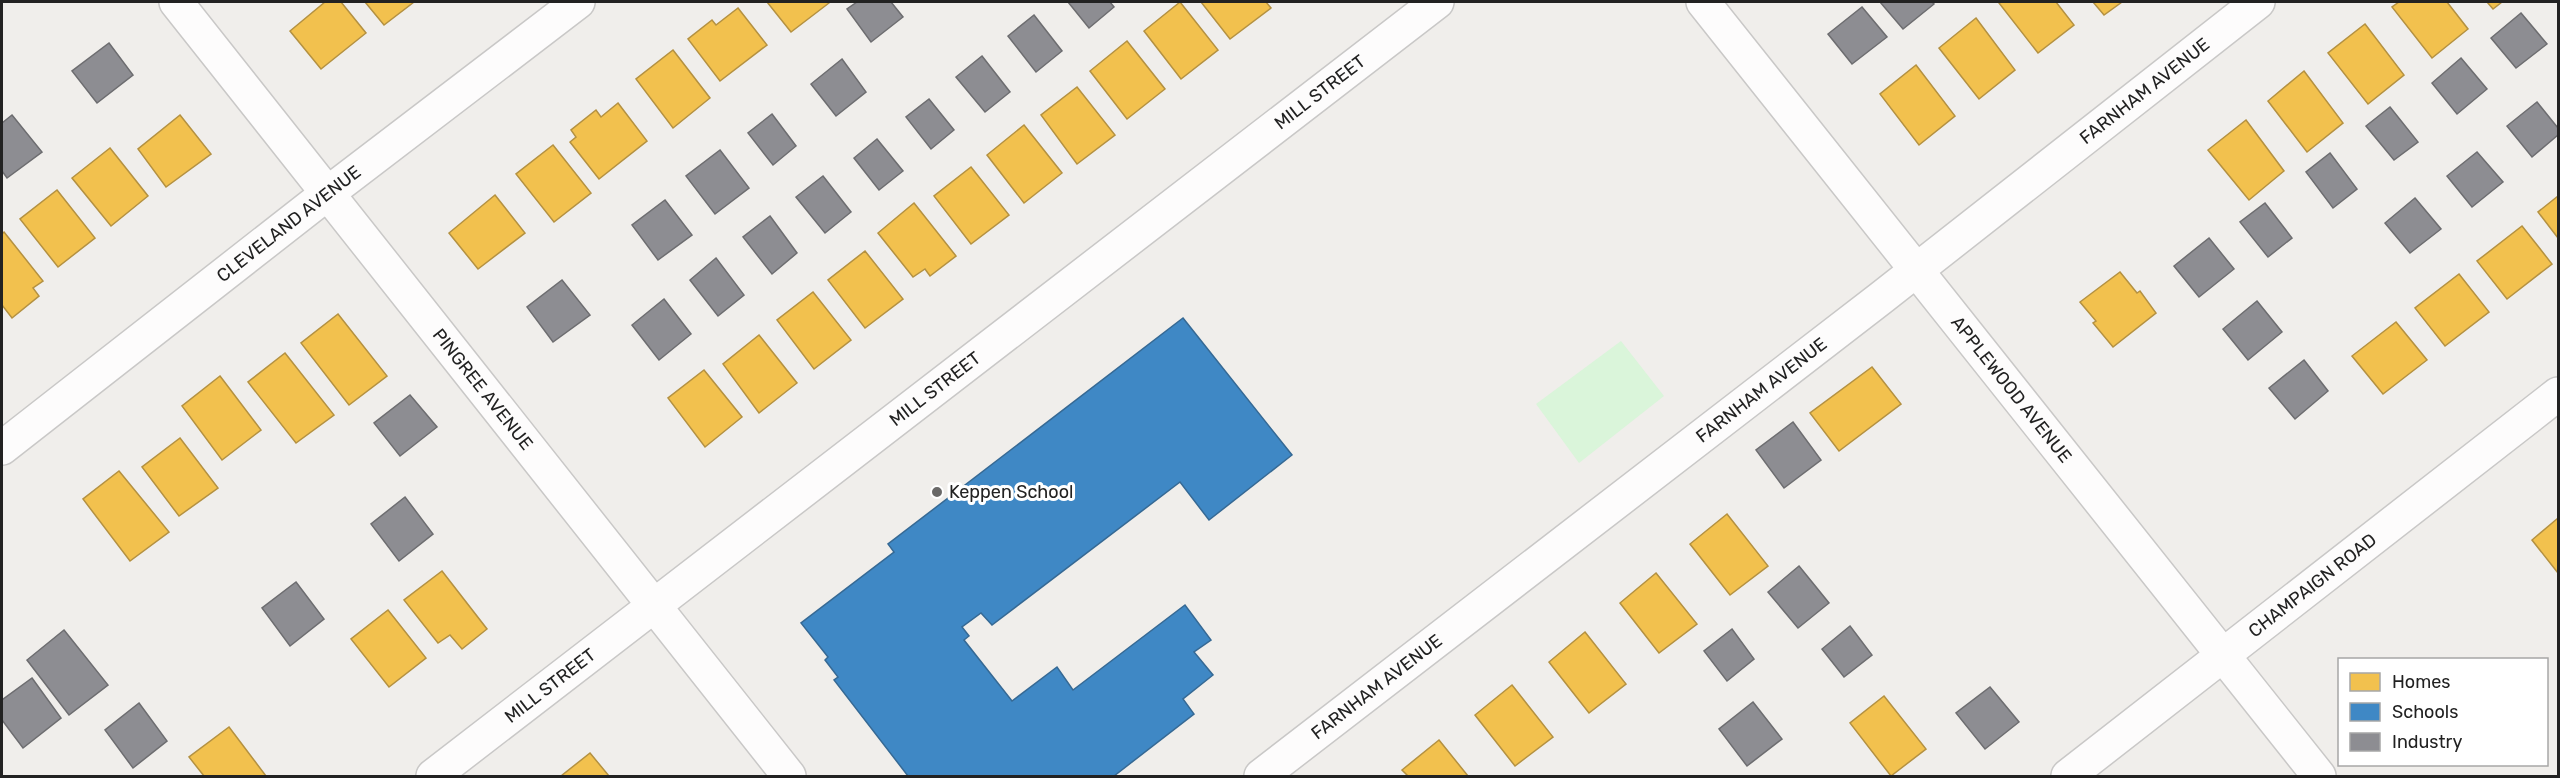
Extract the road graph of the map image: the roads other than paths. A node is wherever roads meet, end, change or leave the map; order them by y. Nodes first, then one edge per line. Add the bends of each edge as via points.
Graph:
1 (176, 2) edge
2 (578, 2) edge
3 (1437, 2) edge
4 (1703, 2) edge
5 (2258, 2) edge
6 (328, 193) junction
7 (1917, 269) junction
8 (2559, 394) edge
9 (2, 448) edge
10 (654, 607) junction
11 (2224, 656) junction
12 (433, 777) edge
13 (789, 777) edge
14 (1261, 777) edge
15 (2068, 777) edge
16 (2319, 777) edge

1 - 6 street, PINGREE AVENUE
2 - 6 street, CLEVELAND AVENUE
3 - 10 street, MILL STREET
4 - 7 street, APPLEWOOD AVENUE
5 - 7 street, FARNHAM AVENUE
6 - 9 street, CLEVELAND AVENUE
6 - 10 street, PINGREE AVENUE
7 - 11 street, APPLEWOOD AVENUE
7 - 14 street, FARNHAM AVENUE
8 - 11 street, CHAMPAIGN ROAD
10 - 12 street, MILL STREET
10 - 13 street, PINGREE AVENUE
11 - 15 street, CHAMPAIGN ROAD
11 - 16 street, APPLEWOOD AVENUE

